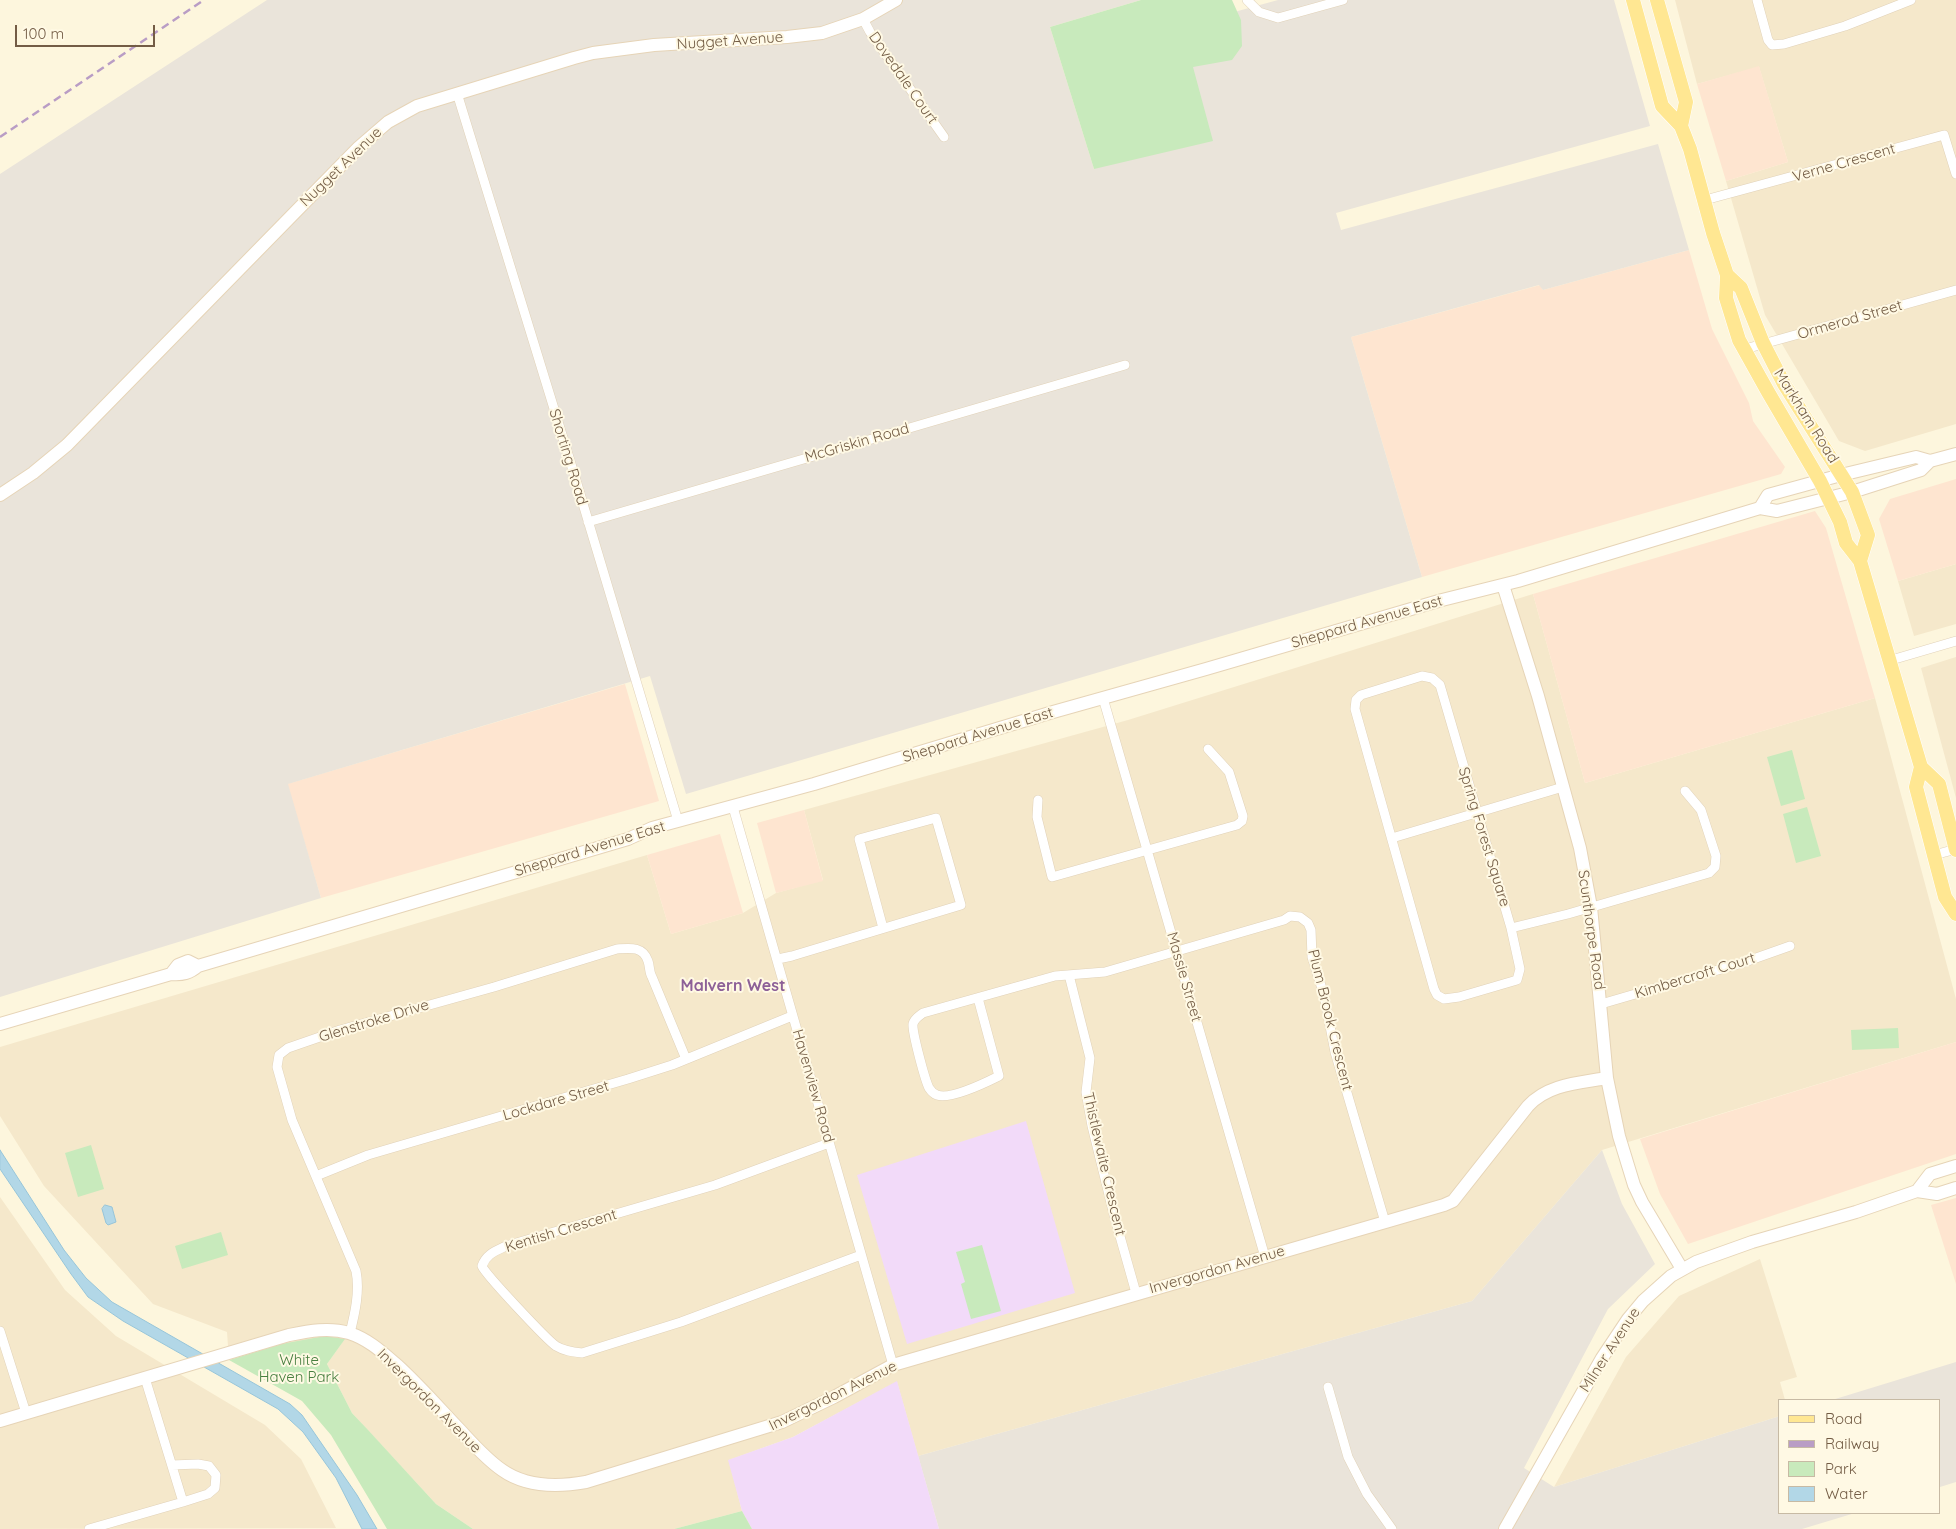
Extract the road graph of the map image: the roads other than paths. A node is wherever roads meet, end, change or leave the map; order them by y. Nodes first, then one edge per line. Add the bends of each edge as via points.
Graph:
1 (896, 0) edge
2 (1247, 0) edge
3 (1343, 0) edge
4 (1633, 0) edge
5 (1656, 0) edge
6 (1758, 0) edge
7 (1911, 0) edge
8 (863, 19) junction
9 (457, 93) junction
10 (1681, 126) junction
11 (944, 137) dead end
12 (1956, 174) edge
13 (1705, 200) junction
14 (1727, 275) junction
15 (1956, 290) edge
16 (1763, 343) junction
17 (1745, 349) junction
18 (1125, 366) dead end
19 (1956, 454) edge
20 (1930, 461) junction
21 (1842, 475) junction
22 (1820, 481) junction
23 (1852, 492) junction
24 (0, 495) edge
25 (1829, 498) junction
26 (1760, 508) junction
27 (588, 522) junction
28 (1860, 561) junction
29 (1503, 585) junction
30 (1956, 641) edge
31 (1888, 661) junction
32 (1104, 698) junction
33 (1208, 749) dead end
34 (1921, 767) junction
35 (1562, 786) junction
36 (1685, 791) dead end
37 (1038, 800) dead end
38 (733, 806) junction
39 (1476, 813) junction
40 (678, 821) junction
41 (1392, 838) junction
42 (1956, 849) edge
43 (1146, 850) junction
44 (1934, 855) junction
45 (1591, 907) junction
46 (1956, 914) edge
47 (884, 928) junction
48 (1511, 928) junction
49 (1790, 946) dead end
50 (1176, 952) junction
51 (778, 959) junction
52 (1069, 975) junction
53 (978, 998) junction
54 (1601, 1004) junction
55 (792, 1016) junction
56 (0, 1024) edge
57 (686, 1059) junction
58 (1607, 1078) junction
59 (829, 1143) junction
60 (1956, 1166) edge
61 (316, 1176) junction
62 (1956, 1188) edge
63 (1917, 1191) junction
64 (1385, 1222) junction
65 (861, 1255) junction
66 (1265, 1257) junction
67 (1682, 1269) junction
68 (1136, 1293) junction
69 (0, 1331) edge
70 (350, 1333) junction
71 (893, 1365) junction
72 (145, 1378) junction
73 (1328, 1387) dead end
74 (26, 1413) junction
75 (0, 1421) edge
76 (172, 1466) junction
77 (183, 1502) junction
78 (89, 1529) edge
79 (1392, 1529) edge
80 (1505, 1529) edge

1 - 8 street, Nugget Avenue
2 - 3 street via 1259,12 1278,18
4 - 10 main road, Markham Road via 1662,106
5 - 10 main road via 1686,102
6 - 7 street via 1772,45 1845,26
8 - 9 street, Nugget Avenue via 822,33 654,45 593,53
8 - 11 street, Dovedale Court
9 - 24 street, Nugget Avenue via 416,106 388,122 359,147 67,445
9 - 27 street, Shorting Road
10 - 13 main road, Markham Road
12 - 13 street, Verne Crescent via 1944,135
13 - 14 main road, Markham Road
14 - 16 main road, Markham Road via 1741,288
14 - 17 main road, Markham Road via 1726,298
15 - 16 street, Ormerod Street
16 - 17 street, Ormerod Street
16 - 21 main road, Markham Road via 1784,384
17 - 22 main road, Markham Road
18 - 27 street, McGriskin Road
19 - 20 street, Sheppard Avenue East
20 - 21 street, Sheppard Avenue East via 1916,457
20 - 23 street, Sheppard Avenue East via 1921,470
21 - 22 street, Sheppard Avenue East
21 - 23 main road, Markham Road
22 - 25 main road, Markham Road
22 - 26 street, Sheppard Avenue East via 1768,495
23 - 25 street, Sheppard Avenue East
23 - 28 main road, Markham Road via 1868,535
25 - 26 street, Sheppard Avenue East via 1777,511
25 - 28 main road, Markham Road via 1846,543
26 - 29 street, Sheppard Avenue East
27 - 40 street, Shorting Road
28 - 31 main road, Markham Road
29 - 32 street, Sheppard Avenue East
29 - 35 street, Scunthorpe Road
30 - 31 street
31 - 34 main road, Markham Road
32 - 38 street, Sheppard Avenue East
32 - 43 street, Massie Street
33 - 43 street via 1229,772 1242,821
34 - 42 main road, Markham Road via 1939,784
34 - 44 main road, Markham Road via 1916,788
35 - 39 street
35 - 45 street, Scunthorpe Road via 1580,848
36 - 45 street via 1702,810 1716,856 1715,867 1709,874
37 - 43 street via 1037,817 1052,877
38 - 40 street, Sheppard Avenue East
38 - 51 street, Havenview Road
39 - 41 street
39 - 41 street, Spring Forest Square via 1440,685 1432,678 1422,676 1360,695 1354,709
39 - 48 street, Spring Forest Square
40 - 56 street, Sheppard Avenue East via 628,839 198,966 188,961 178,965 171,974
41 - 48 street, Spring Forest Square via 1437,995 1444,999 1459,997 1517,980 1520,969
42 - 44 street
43 - 50 street, Massie Street
44 - 46 main road, Markham Road via 1945,897
45 - 48 street
45 - 54 street, Scunthorpe Road
47 - 47 street via 960,905 936,818 859,839
47 - 51 street
49 - 54 street, Kimbercroft Court
50 - 52 street via 1106,972
50 - 64 street, Plum Brook Crescent via 1290,916 1300,917 1308,923 1312,957 1324,995 1335,1052
50 - 66 street, Massie Street
51 - 55 street, Havenview Road
52 - 53 street
52 - 68 street, Thistlewaite Crescent via 1090,1058 1086,1092 1092,1126
53 - 53 street via 916,1017 914,1036 929,1088 935,1095 952,1094 999,1076
54 - 58 street, Scunthorpe Road
55 - 57 street, Lockdare Street
55 - 59 street, Havenview Road
57 - 61 street, Lockdare Street via 628,1080 368,1156
57 - 61 street, Glenstroke Drive via 649,970 649,963 641,951 633,948 617,948 340,1030 288,1048 279,1055 278,1061 292,1120
58 - 64 street, Invergordon Avenue via 1563,1086 1539,1095 1453,1201
58 - 67 street, Scunthorpe Road via 1615,1120 1634,1185
59 - 65 street, Havenview Road
59 - 65 street, Kentish Crescent via 715,1185 506,1246 490,1254 482,1266 550,1342 565,1351 582,1353 681,1322
60 - 63 street, Milner Avenue via 1930,1174
61 - 70 street, Glenstroke Drive via 356,1270 358,1283
62 - 63 street, Milner Avenue via 1937,1194
63 - 67 street, Milner Avenue via 1752,1242
64 - 66 street, Invergordon Avenue
65 - 71 street, Havenview Road
66 - 68 street, Invergordon Avenue
67 - 80 street, Milner Avenue via 1645,1299 1628,1319 1602,1358
68 - 71 street, Invergordon Avenue
69 - 74 street
70 - 71 street, Invergordon Avenue via 370,1342 407,1374 502,1470 526,1481 564,1486 768,1428
70 - 72 street, Invergordon Avenue via 327,1329 289,1335
72 - 74 street, Invergordon Avenue
72 - 76 street
73 - 79 street via 1348,1457 1367,1494
74 - 75 street, Invergordon Avenue
76 - 77 street
76 - 77 street via 209,1466 216,1475 215,1488 208,1494
77 - 78 street

